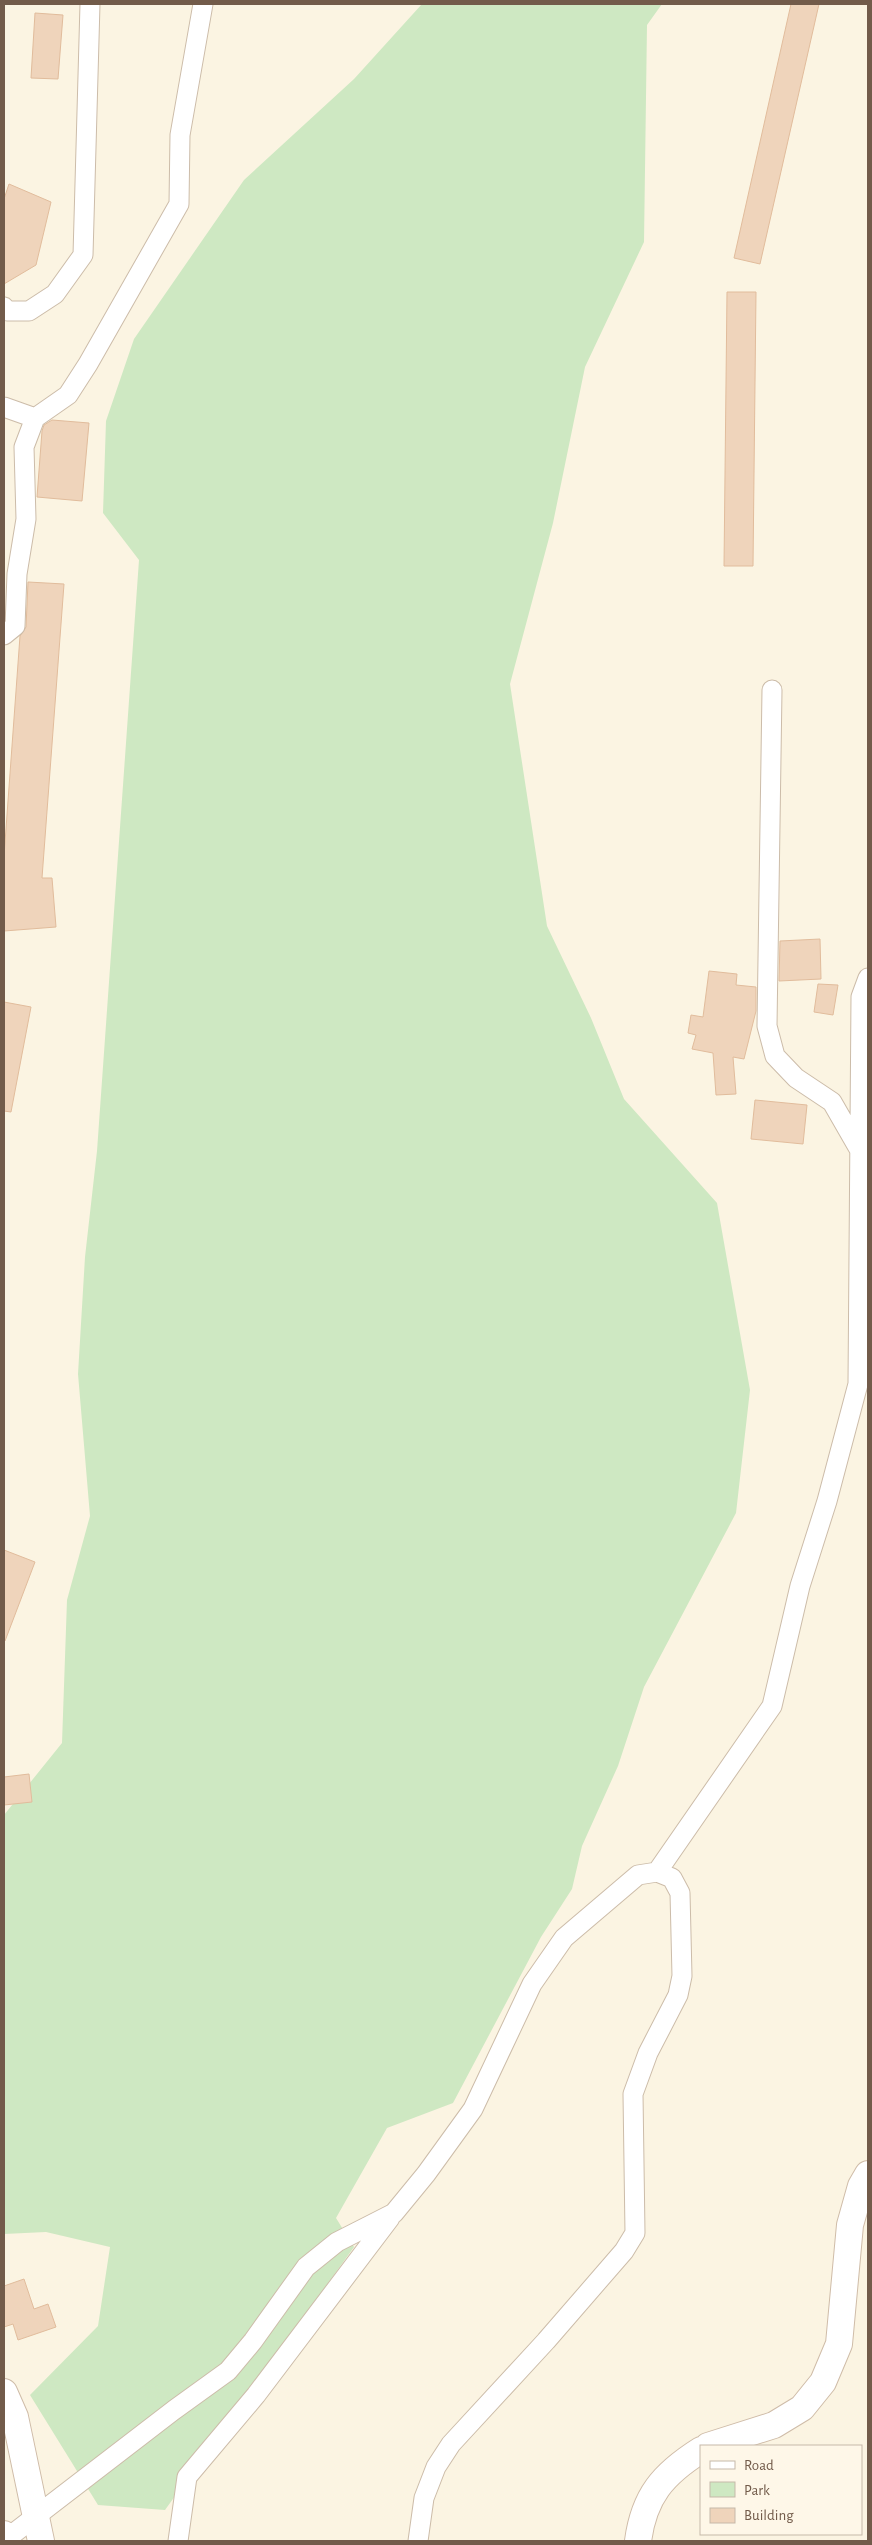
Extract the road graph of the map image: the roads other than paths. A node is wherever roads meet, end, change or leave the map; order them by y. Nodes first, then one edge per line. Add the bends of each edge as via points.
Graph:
1 (90, 4) edge
2 (203, 4) edge
3 (4, 307) edge
4 (4, 406) edge
5 (35, 418) junction
6 (4, 635) edge
7 (772, 690) dead end
8 (868, 978) edge
9 (860, 1150) junction
10 (657, 1872) junction
11 (868, 2174) edge
12 (394, 2213) junction
13 (4, 2392) edge
14 (711, 2445) edge
15 (700, 2451) edge
16 (38, 2529) edge
17 (5, 2538) edge
18 (178, 2541) edge
19 (418, 2541) edge
20 (638, 2541) edge

1 - 3 street via 83,255 55,294 29,311 7,311
2 - 5 street via 180,135 179,204 68,395
4 - 5 street
5 - 6 street via 24,447 26,519 17,574 15,626
7 - 9 street via 767,1026 776,1056 796,1078 832,1102
8 - 9 street via 861,996
9 - 10 street via 858,1384 800,1586 772,1706
10 - 12 street via 638,1875 564,1938 532,1984 473,2109
10 - 19 street via 672,1878 680,1893 682,1976 678,1995 648,2053 633,2094 634,2233 624,2251 598,2281 451,2444 436,2467 424,2498
11 - 14 main road via 860,2186 850,2224 839,2344 822,2382 802,2408 774,2425
12 - 16 street via 337,2242 306,2267 228,2371 174,2410
12 - 18 street via 256,2395 187,2477
13 - 16 main road via 15,2417
15 - 20 main road via 676,2466 651,2493 640,2520
16 - 17 street

